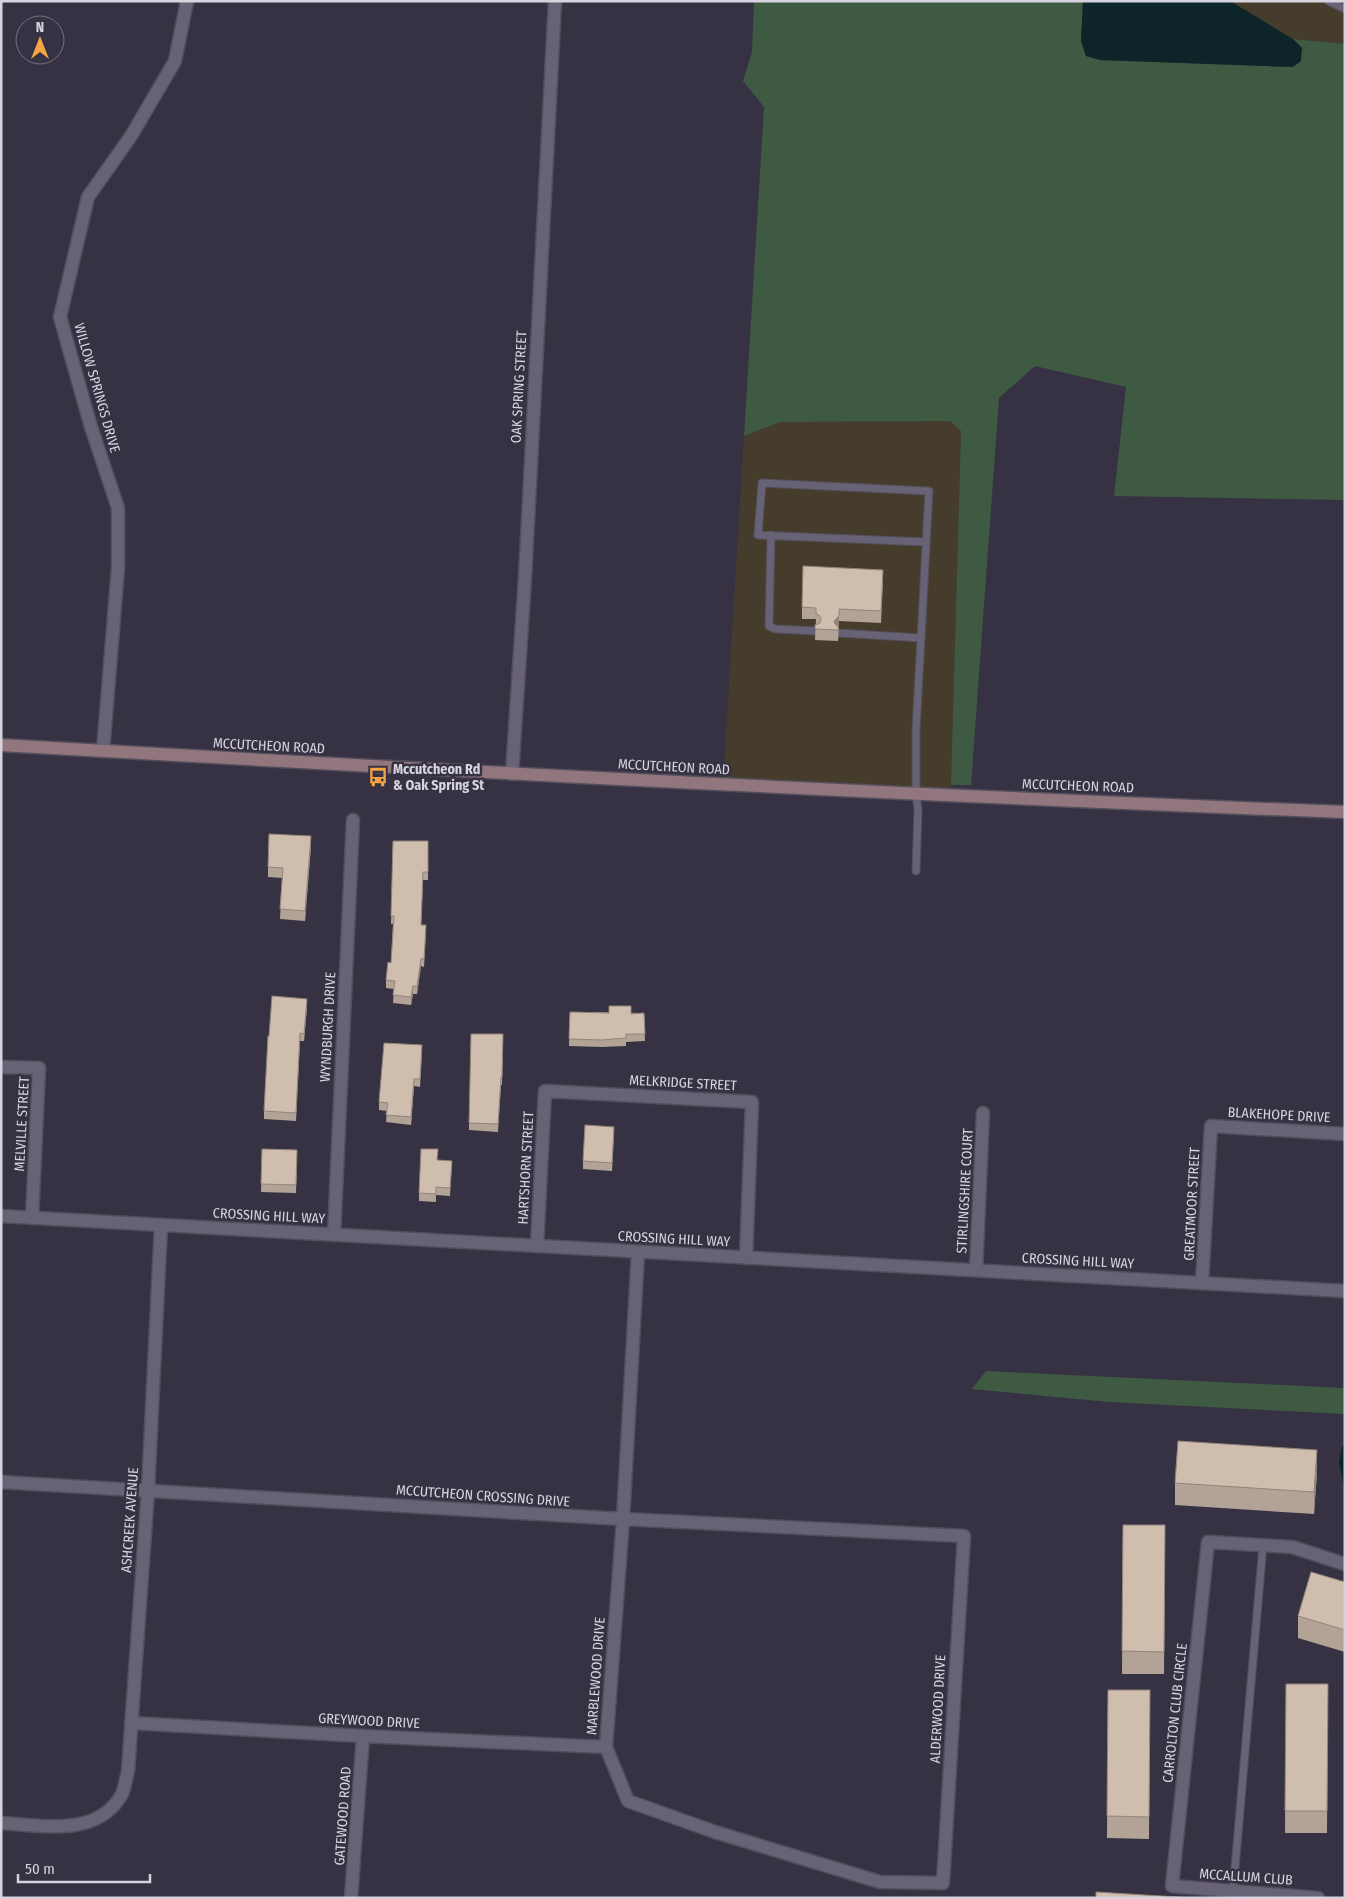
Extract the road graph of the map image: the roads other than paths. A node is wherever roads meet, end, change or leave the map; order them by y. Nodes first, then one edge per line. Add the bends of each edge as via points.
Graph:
1 (187, 1) edge
2 (554, 1) edge
3 (1328, 1) edge
4 (1345, 9) edge
5 (771, 535) junction
6 (926, 542) junction
7 (816, 631) edge
8 (839, 633) edge
9 (921, 638) junction
10 (1, 745) edge
11 (103, 751) junction
12 (512, 774) junction
13 (916, 794) junction
14 (1345, 812) edge
15 (353, 820) dead end
16 (916, 871) dead end
17 (1, 1067) edge
18 (545, 1091) joint
19 (983, 1113) dead end
20 (1211, 1126) joint
21 (1345, 1134) edge
22 (1, 1216) edge
23 (32, 1218) junction
24 (161, 1225) junction
25 (334, 1235) junction
26 (536, 1246) junction
27 (638, 1252) junction
28 (746, 1258) junction
29 (976, 1270) junction
30 (1202, 1283) junction
31 (1345, 1291) edge
32 (1, 1482) edge
33 (148, 1490) junction
34 (623, 1520) junction
35 (964, 1536) joint
36 (1263, 1545) junction
37 (1345, 1564) edge
38 (131, 1723) junction
39 (363, 1736) junction
40 (606, 1747) junction
41 (1, 1823) edge
42 (943, 1883) joint
43 (1172, 1886) joint
44 (1233, 1891) junction
45 (351, 1898) edge
46 (1318, 1898) edge

1 - 11 street, WILLOW SPRINGS DRIVE via 175,62 88,197 60,317 118,508 118,568
2 - 12 street, OAK SPRING STREET
3 - 4 lane
5 - 6 lane
5 - 6 lane via 758,535 762,483 929,491
5 - 7 lane via 769,626
6 - 9 lane
8 - 9 lane
9 - 13 lane
10 - 11 main road, MCCUTCHEON ROAD
11 - 12 main road, MCCUTCHEON ROAD
12 - 13 main road, MCCUTCHEON ROAD
13 - 14 main road, MCCUTCHEON ROAD
13 - 16 lane
15 - 25 street, WYNDBURGH DRIVE
17 - 23 street, MELVILLE STREET via 39,1068
18 - 26 street, HARTSHORN STREET
18 - 28 street, MELKRIDGE STREET via 752,1102
19 - 29 street, STIRLINGSHIRE COURT
20 - 21 street, BLAKEHOPE DRIVE
20 - 30 street, GREATMOOR STREET
22 - 23 street, CROSSING HILL WAY
23 - 24 street, CROSSING HILL WAY
24 - 25 street, CROSSING HILL WAY
24 - 33 street, ASHCREEK AVENUE
25 - 26 street, CROSSING HILL WAY
26 - 27 street, CROSSING HILL WAY
27 - 28 street, CROSSING HILL WAY
27 - 34 street, MARBLEWOOD DRIVE
28 - 29 street, CROSSING HILL WAY
29 - 30 street, CROSSING HILL WAY
30 - 31 street, CROSSING HILL WAY
32 - 33 street, MCCUTCHEON CROSSING DRIVE
33 - 34 street, MCCUTCHEON CROSSING DRIVE
33 - 38 street, ASHCREEK AVENUE
34 - 35 street, MCCUTCHEON CROSSING DRIVE
34 - 40 street, MARBLEWOOD DRIVE
35 - 42 street, ALDERWOOD DRIVE
36 - 37 street via 1292,1547
36 - 43 street, CARROLTON CLUB CIRCLE via 1208,1542
36 - 44 lane
38 - 39 street, GREYWOOD DRIVE
38 - 41 street, ASHCREEK AVENUE via 128,1771 122,1793 108,1812 87,1824 63,1827
39 - 40 street, GREYWOOD DRIVE
39 - 45 street, GATEWOOD ROAD
40 - 42 street, MARBLEWOOD DRIVE via 628,1801 715,1832 880,1882
43 - 44 street, MCCALLUM CLUB
44 - 46 street, MCCALLUM CLUB

